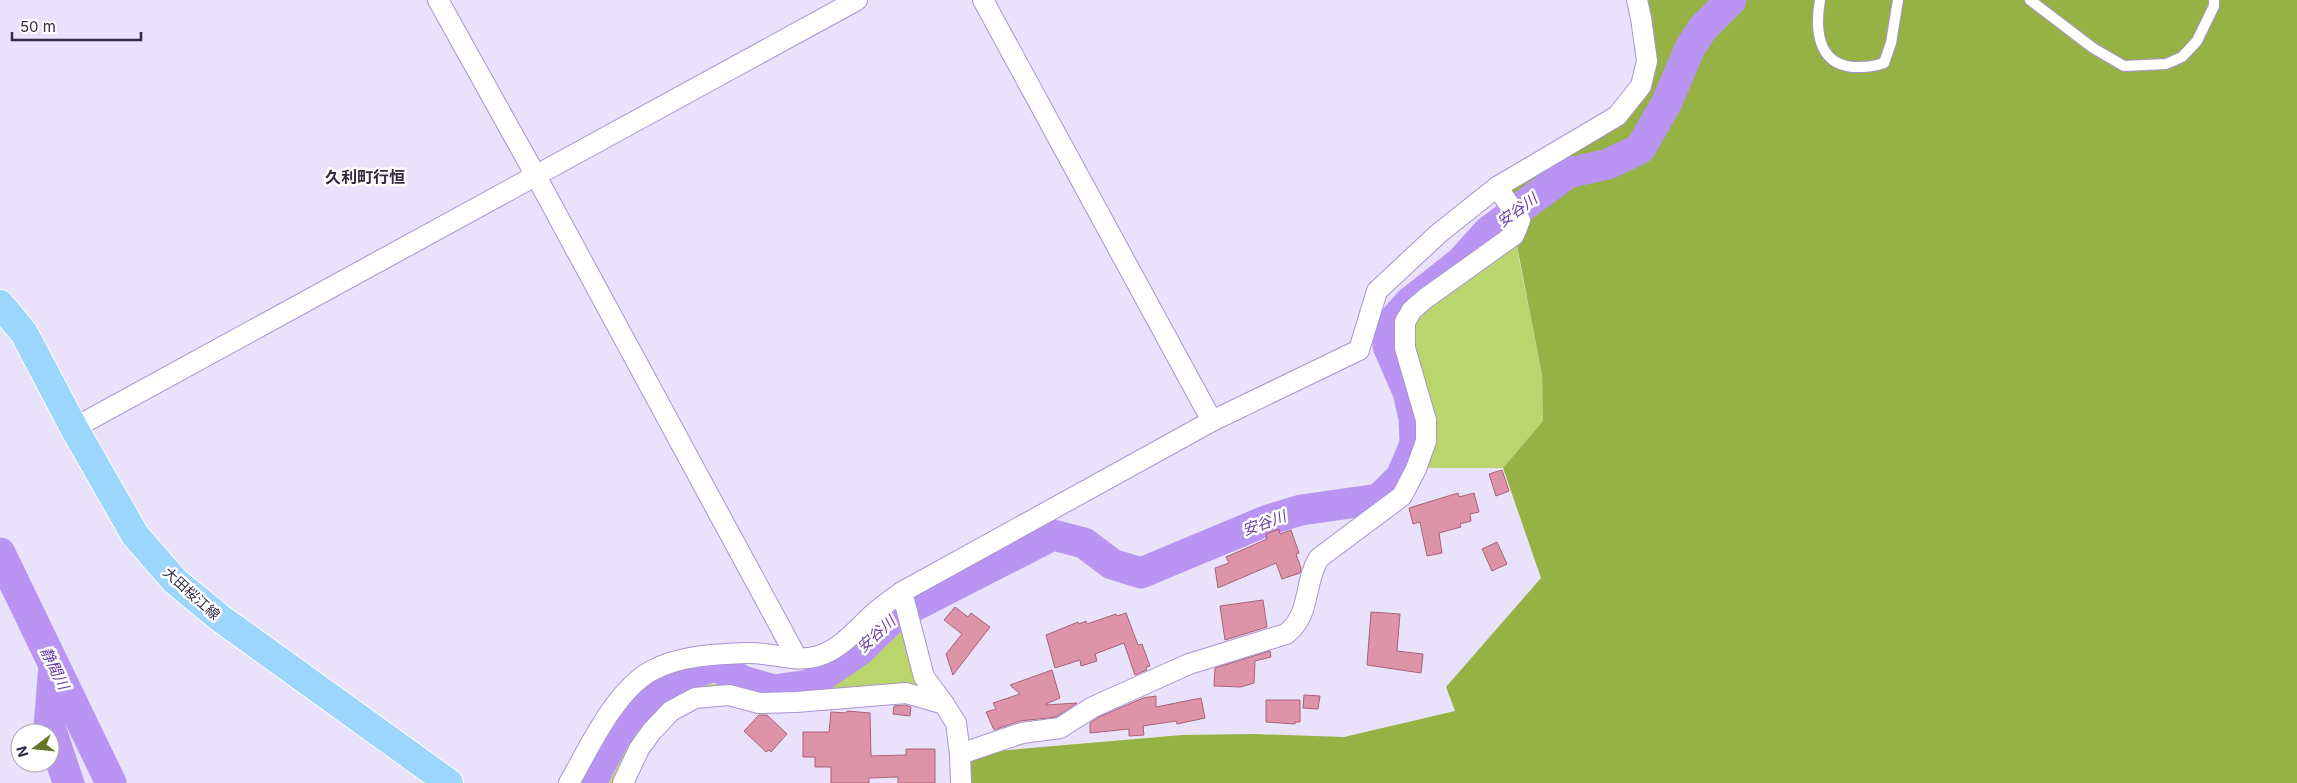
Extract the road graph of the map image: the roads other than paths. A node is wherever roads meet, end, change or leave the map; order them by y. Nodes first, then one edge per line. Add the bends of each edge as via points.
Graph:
1 (438, 0) edge
2 (857, 0) edge
3 (982, 0) edge
4 (1637, 0) edge
5 (1820, 0) edge
6 (1898, 0) edge
7 (2030, 0) edge
8 (2214, 0) edge
9 (536, 176) junction
10 (1499, 191) junction
11 (0, 304) edge
12 (1212, 420) junction
13 (74, 428) junction
14 (902, 594) junction
15 (797, 658) junction
16 (944, 704) junction
17 (960, 754) junction
18 (449, 783) edge
19 (569, 783) edge
20 (623, 783) edge
21 (961, 783) edge

1 - 9 street
2 - 9 street
3 - 12 street
4 - 10 street via 1647,61 1641,86 1617,116
5 - 6 lane via 1817,18 1821,44 1829,58 1846,66 1872,68 1884,63
7 - 8 lane via 2093,48 2124,66 2166,64 2182,57 2197,41
9 - 13 street
9 - 15 street
10 - 12 street via 1438,234 1377,291 1359,350
10 - 17 street via 1520,220 1514,235 1426,298 1412,310 1405,322 1405,348 1426,420 1426,441 1416,469 1402,496 1319,558 1312,568 1306,604 1296,626 1286,634 1181,667 1093,707 1060,728 1022,732
11 - 13 main road, 大田桜江線 via 24,333
12 - 14 street
13 - 18 main road, 大田桜江線 via 135,536 175,581 220,618
14 - 15 street via 873,615 845,642 818,656
14 - 16 street via 924,677
15 - 19 street via 754,653 712,654 650,672 620,697
16 - 17 street via 956,723
16 - 20 street via 906,693 778,703 759,703 728,696 695,698 671,711 652,731
17 - 21 street

